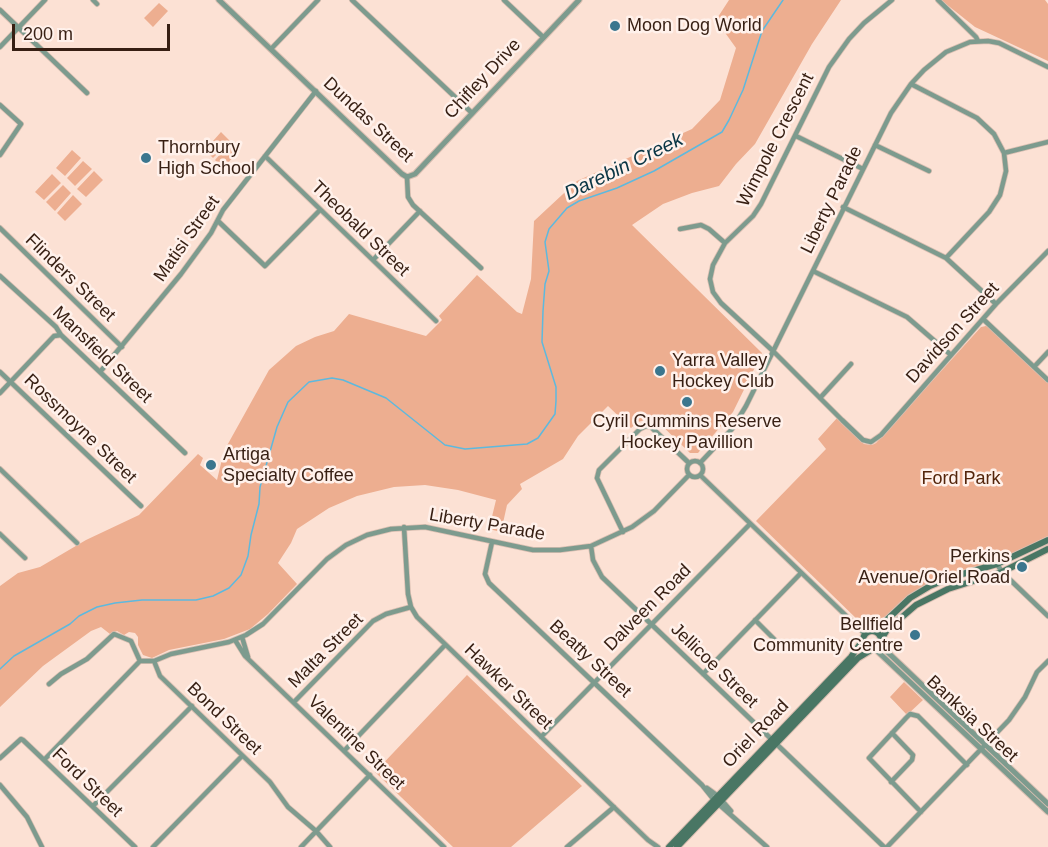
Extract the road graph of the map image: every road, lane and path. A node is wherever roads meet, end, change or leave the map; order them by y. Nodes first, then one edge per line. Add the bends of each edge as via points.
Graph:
1 (45, 0) edge
2 (219, 0) edge
3 (318, 0) edge
4 (352, 0) edge
5 (504, 0) edge
6 (579, 0) edge
7 (892, 0) edge
8 (938, 0) edge
9 (0, 10) edge
10 (18, 27) junction
11 (543, 38) junction
12 (978, 41) junction
13 (0, 46) edge
14 (272, 49) junction
15 (1048, 67) edge
16 (911, 84) junction
17 (316, 91) junction
18 (87, 93) dead end
19 (0, 105) edge
20 (472, 113) junction
21 (796, 136) junction
22 (1048, 142) edge
23 (875, 145) junction
24 (1004, 153) junction
25 (0, 155) edge
26 (265, 156) junction
27 (863, 169) junction
28 (929, 171) dead end
29 (407, 177) junction
30 (843, 207) junction
31 (320, 210) junction
32 (420, 211) junction
33 (218, 221) junction
34 (0, 228) edge
35 (680, 229) dead end
36 (725, 243) junction
37 (1048, 251) edge
38 (946, 258) junction
39 (373, 260) junction
40 (481, 268) dead end
41 (813, 271) junction
42 (0, 276) edge
43 (996, 304) junction
44 (983, 319) junction
45 (436, 321) dead end
46 (61, 335) junction
47 (122, 347) junction
48 (773, 351) junction
49 (1048, 352) edge
50 (951, 355) junction
51 (851, 364) dead end
52 (1034, 367) junction
53 (0, 372) edge
54 (100, 372) junction
55 (1048, 380) edge
56 (10, 382) junction
57 (0, 393) edge
58 (820, 398) junction
59 (881, 435) joint
60 (186, 453) dead end
61 (689, 463) junction
62 (700, 463) junction
63 (0, 470) edge
64 (689, 475) junction
65 (700, 475) junction
66 (141, 506) dead end
67 (750, 524) junction
68 (404, 527) junction
69 (623, 532) junction
70 (0, 534) edge
71 (1048, 540) edge
72 (492, 542) junction
73 (77, 543) dead end
74 (591, 546) junction
75 (1048, 549) edge
76 (25, 558) dead end
77 (997, 564) junction
78 (1002, 572) junction
79 (801, 573) junction
80 (411, 607) junction
81 (1048, 616) edge
82 (755, 620) junction
83 (651, 624) junction
84 (875, 631) junction
85 (242, 637) junction
86 (864, 637) junction
87 (235, 640) junction
88 (778, 643) dead end
89 (445, 645) junction
90 (877, 646) junction
91 (250, 659) junction
92 (140, 661) junction
93 (1048, 661) edge
94 (154, 662) junction
95 (703, 674) junction
96 (594, 682) junction
97 (49, 684) dead end
98 (294, 702) junction
99 (192, 706) junction
100 (892, 733) junction
101 (541, 737) junction
102 (773, 743) junction
103 (984, 747) junction
104 (344, 751) junction
105 (242, 756) junction
106 (0, 758) edge
107 (44, 760) junction
108 (967, 765) junction
109 (370, 775) junction
110 (891, 782) junction
111 (0, 785) edge
112 (718, 800) junction
113 (1048, 804) edge
114 (93, 806) junction
115 (614, 807) junction
116 (921, 812) junction
117 (1048, 812) edge
118 (315, 833) junction
119 (329, 846) edge
120 (42, 847) edge
121 (135, 847) edge
122 (153, 847) edge
123 (301, 847) edge
124 (444, 847) edge
125 (567, 847) edge
126 (655, 847) edge
127 (669, 847) edge
128 (677, 847) edge
129 (767, 847) edge
130 (885, 847) edge

1 - 10 street
2 - 14 street, Dundas Street
3 - 14 street
4 - 20 street
5 - 11 street
6 - 11 street, Chifley Drive
7 - 21 street, Wimpole Crescent via 864,23 838,53
8 - 12 street
9 - 10 street
10 - 13 street
10 - 18 street
11 - 20 street, Chifley Drive
12 - 15 street via 999,44
12 - 16 street, Liberty Parade via 946,52
14 - 17 street, Dundas Street
16 - 23 street, Liberty Parade
16 - 24 street via 977,118 991,130
17 - 26 street, Matisi Street
17 - 29 street, Dundas Street
19 - 25 street via 21,124
20 - 29 street, Chifley Drive via 415,174
21 - 27 street
21 - 36 street, Wimpole Crescent via 761,204
22 - 24 street
23 - 27 street, Liberty Parade
23 - 28 street
24 - 38 street via 1006,171 1000,195
26 - 31 street, Theobald Street
26 - 33 street, Matisi Street
27 - 30 street, Liberty Parade
29 - 32 street, Dundas Street via 408,197
30 - 38 street
30 - 41 street, Liberty Parade
31 - 33 street via 265,266
31 - 39 street, Theobald Street
32 - 39 street
32 - 40 street, Dundas Street
33 - 47 street, Matisi Street
34 - 47 street, Flinders Street
35 - 36 street via 701,225
36 - 48 street, Wimpole Crescent via 713,265 712,292
37 - 43 street, Davidson Street
38 - 43 street
39 - 45 street, Theobald Street
41 - 48 street, Liberty Parade
41 - 50 street via 907,317
42 - 46 street, Mansfield Street
43 - 44 street, Davidson Street
44 - 50 street, Davidson Street
44 - 52 street
46 - 54 street, Mansfield Street
46 - 56 street via 54,336
47 - 54 street, Matisi Street
48 - 58 street, Wimpole Crescent
48 - 62 street, Liberty Parade via 739,418
49 - 52 street
50 - 59 street, Davidson Street
51 - 58 street
52 - 55 street
53 - 56 street, Rossmoyne Street
54 - 60 street, Mansfield Street
56 - 57 street
56 - 66 street, Rossmoyne Street
58 - 59 street, Wimpole Crescent via 863,440 871,442
61 - 62 street
61 - 64 street
61 - 69 street via 646,426 599,470 597,478
62 - 65 street
63 - 73 street
64 - 65 street
64 - 69 street, Liberty Parade via 654,511
65 - 67 street
67 - 79 street
67 - 83 street, Dalveen Road
68 - 72 street, Liberty Parade via 442,529
68 - 80 street
68 - 85 street, Liberty Parade via 367,536 336,552 263,624
69 - 74 street, Liberty Parade
70 - 76 street
71 - 77 main road
72 - 74 street, Liberty Parade via 545,551
72 - 96 street, Beatty Street via 485,577
74 - 83 street, Jellicoe Street via 602,577
75 - 78 main road, Oriel Road
77 - 78 street
77 - 84 main road via 930,586 910,598
78 - 81 street
78 - 90 main road, Oriel Road via 948,589 916,605 887,630
79 - 82 street
79 - 86 street
80 - 89 street, Hawker Street
80 - 98 street, Malta Street via 373,621
82 - 88 street
82 - 95 street
83 - 95 street, Jellicoe Street
83 - 96 street, Dalveen Road
84 - 86 main road
84 - 90 main road
85 - 87 street, Liberty Parade
85 - 91 street, Valentine Street
86 - 90 main road via 865,646
86 - 102 main road, Oriel Road via 851,657
87 - 91 street, Valentine Street
87 - 94 street, Liberty Parade via 171,654
89 - 101 street, Hawker Street
89 - 104 street
90 - 102 main road, Oriel Road via 858,658
90 - 103 street, Banksia Street
91 - 98 street, Valentine Street
92 - 94 street
92 - 97 street via 131,641 114,634 87,659
92 - 107 street
93 - 103 street via 1037,672 1009,720
94 - 99 street, Bond Street via 160,676
95 - 102 street, Jellicoe Street
96 - 101 street, Dalveen Road
96 - 112 street, Beatty Street
98 - 104 street, Valentine Street
99 - 105 street, Bond Street
99 - 114 street
100 - 108 street via 910,714 918,716
100 - 110 street via 913,755
100 - 110 street via 869,758
101 - 115 street, Hawker Street
102 - 112 main road, Oriel Road
102 - 130 street, Jellicoe Street
103 - 108 street
103 - 113 street, Banksia Street
103 - 117 street, Banksia Street
104 - 109 street, Valentine Street
105 - 118 street, Bond Street
105 - 122 street
106 - 107 street, Ford Street via 21,739
107 - 114 street, Ford Street
108 - 116 street
109 - 118 street
109 - 124 street, Valentine Street
110 - 116 street
111 - 120 street via 27,817
112 - 127 main road, Oriel Road
112 - 128 main road, Oriel Road
112 - 129 street, Beatty Street
114 - 121 street, Ford Street
115 - 125 street
115 - 126 street, Hawker Street
116 - 130 street
118 - 119 street, Bond Street
118 - 123 street

